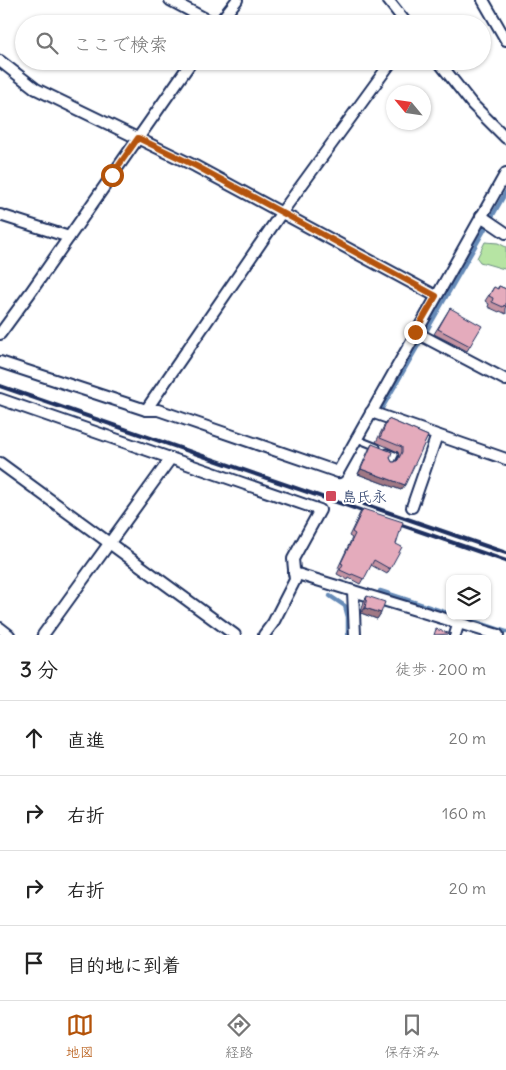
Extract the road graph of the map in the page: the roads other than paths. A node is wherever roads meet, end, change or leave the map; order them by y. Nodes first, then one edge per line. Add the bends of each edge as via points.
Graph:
1 (170, 0) edge
2 (237, 0) edge
3 (388, 0) edge
4 (483, 0) edge
5 (199, 15) edge
6 (224, 15) edge
7 (400, 15) edge
8 (506, 40) edge
9 (0, 61) edge
10 (186, 70) edge
11 (385, 70) edge
12 (445, 70) edge
13 (138, 138) junction
14 (506, 138) edge
15 (506, 173) edge
16 (282, 212) junction
17 (0, 215) edge
18 (487, 220) junction
19 (506, 233) edge
20 (69, 237) junction
21 (436, 296) junction
22 (0, 334) edge
23 (421, 336) junction
24 (0, 362) edge
25 (506, 380) edge
26 (0, 399) edge
27 (146, 410) junction
28 (371, 412) junction
29 (437, 435) junction
30 (357, 438) junction
31 (171, 458) junction
32 (506, 459) edge
33 (0, 463) edge
34 (391, 463) edge
35 (412, 507) dead end
36 (110, 543) junction
37 (294, 573) junction
38 (353, 591) junction
39 (459, 622) junction
40 (0, 628) edge
41 (9, 635) edge
42 (44, 635) edge
43 (235, 635) edge
44 (264, 635) edge
45 (355, 635) edge
46 (455, 635) edge
47 (498, 635) edge

1 - 5 street
2 - 6 street
3 - 7 street
4 - 8 street
9 - 13 street via 36,89
10 - 13 street
11 - 16 street
12 - 14 street via 472,104
13 - 16 street
13 - 20 street
15 - 18 street
16 - 21 street
16 - 27 street
17 - 20 street
18 - 19 street
18 - 21 street
20 - 22 street
21 - 23 street
23 - 25 street
23 - 28 street
24 - 27 street
26 - 31 street
27 - 30 street via 158,410 338,472
28 - 29 street
28 - 30 street
29 - 32 street
29 - 35 street
30 - 34 lane via 395,455
31 - 36 street
31 - 37 street via 320,510 293,559
33 - 36 street
36 - 42 street
36 - 43 street
37 - 38 street
37 - 44 street via 295,580
38 - 39 street
38 - 45 street
39 - 46 street
39 - 47 street
40 - 41 street

